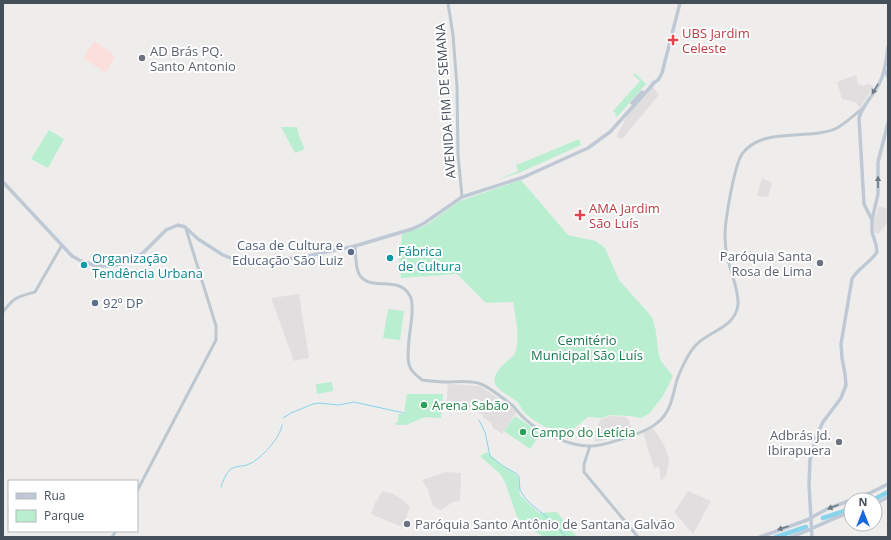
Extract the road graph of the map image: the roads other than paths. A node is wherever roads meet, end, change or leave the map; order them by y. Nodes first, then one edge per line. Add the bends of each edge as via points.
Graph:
1 (448, 3) edge
2 (680, 3) edge
3 (888, 47) edge
4 (885, 70) junction
5 (882, 76) junction
6 (888, 76) edge
7 (863, 107) junction
8 (853, 117) junction
9 (859, 118) junction
10 (888, 123) edge
11 (3, 182) edge
12 (462, 197) junction
13 (874, 211) junction
14 (868, 213) junction
15 (872, 220) junction
16 (185, 227) junction
17 (62, 245) junction
18 (356, 246) junction
19 (3, 312) edge
20 (590, 446) junction
21 (888, 484) edge
22 (138, 489) edge
23 (872, 492) edge
24 (843, 503) edge
25 (843, 515) edge
26 (811, 518) junction
27 (812, 529) junction
28 (638, 537) edge
29 (760, 537) edge
30 (791, 537) edge
31 (812, 537) edge

1 - 12 street, AVENIDA FIM DE SEMANA via 457,87 458,154
2 - 12 main road via 658,80 637,97 606,135 588,148 524,177
3 - 4 main road
4 - 5 main road
4 - 6 main road
5 - 6 main road
5 -> 7 main road
7 - 8 street
7 - 9 main road
8 - 9 street
8 - 20 street via 836,128 812,134 768,138 754,143 745,151 738,162 725,226 726,250 738,295 734,317 693,348 678,378 672,401 657,423 638,433
9 - 14 main road via 863,200
13 -> 10 main road via 878,194 878,162
11 - 17 main road
12 - 18 main road via 418,226
13 - 14 main road
13 - 15 main road
14 - 15 main road
15 - 26 main road via 877,252 856,273 850,285 841,344 846,382 844,390 820,428 810,460
16 - 17 main road via 170,227 137,258 125,264 96,266 72,256
16 - 18 main road via 222,255 240,262 303,257
16 - 22 street via 216,326 216,340
17 - 19 street via 34,292 17,297
18 - 20 street via 358,270 363,278 368,282 397,285 410,296 412,305 408,361 412,370 422,380 482,384 526,420 562,441
20 - 28 street via 584,472
21 - 23 main road
24 -> 26 main road
25 - 27 main road
26 - 27 main road
26 -> 29 main road
27 - 30 main road
27 - 31 main road

